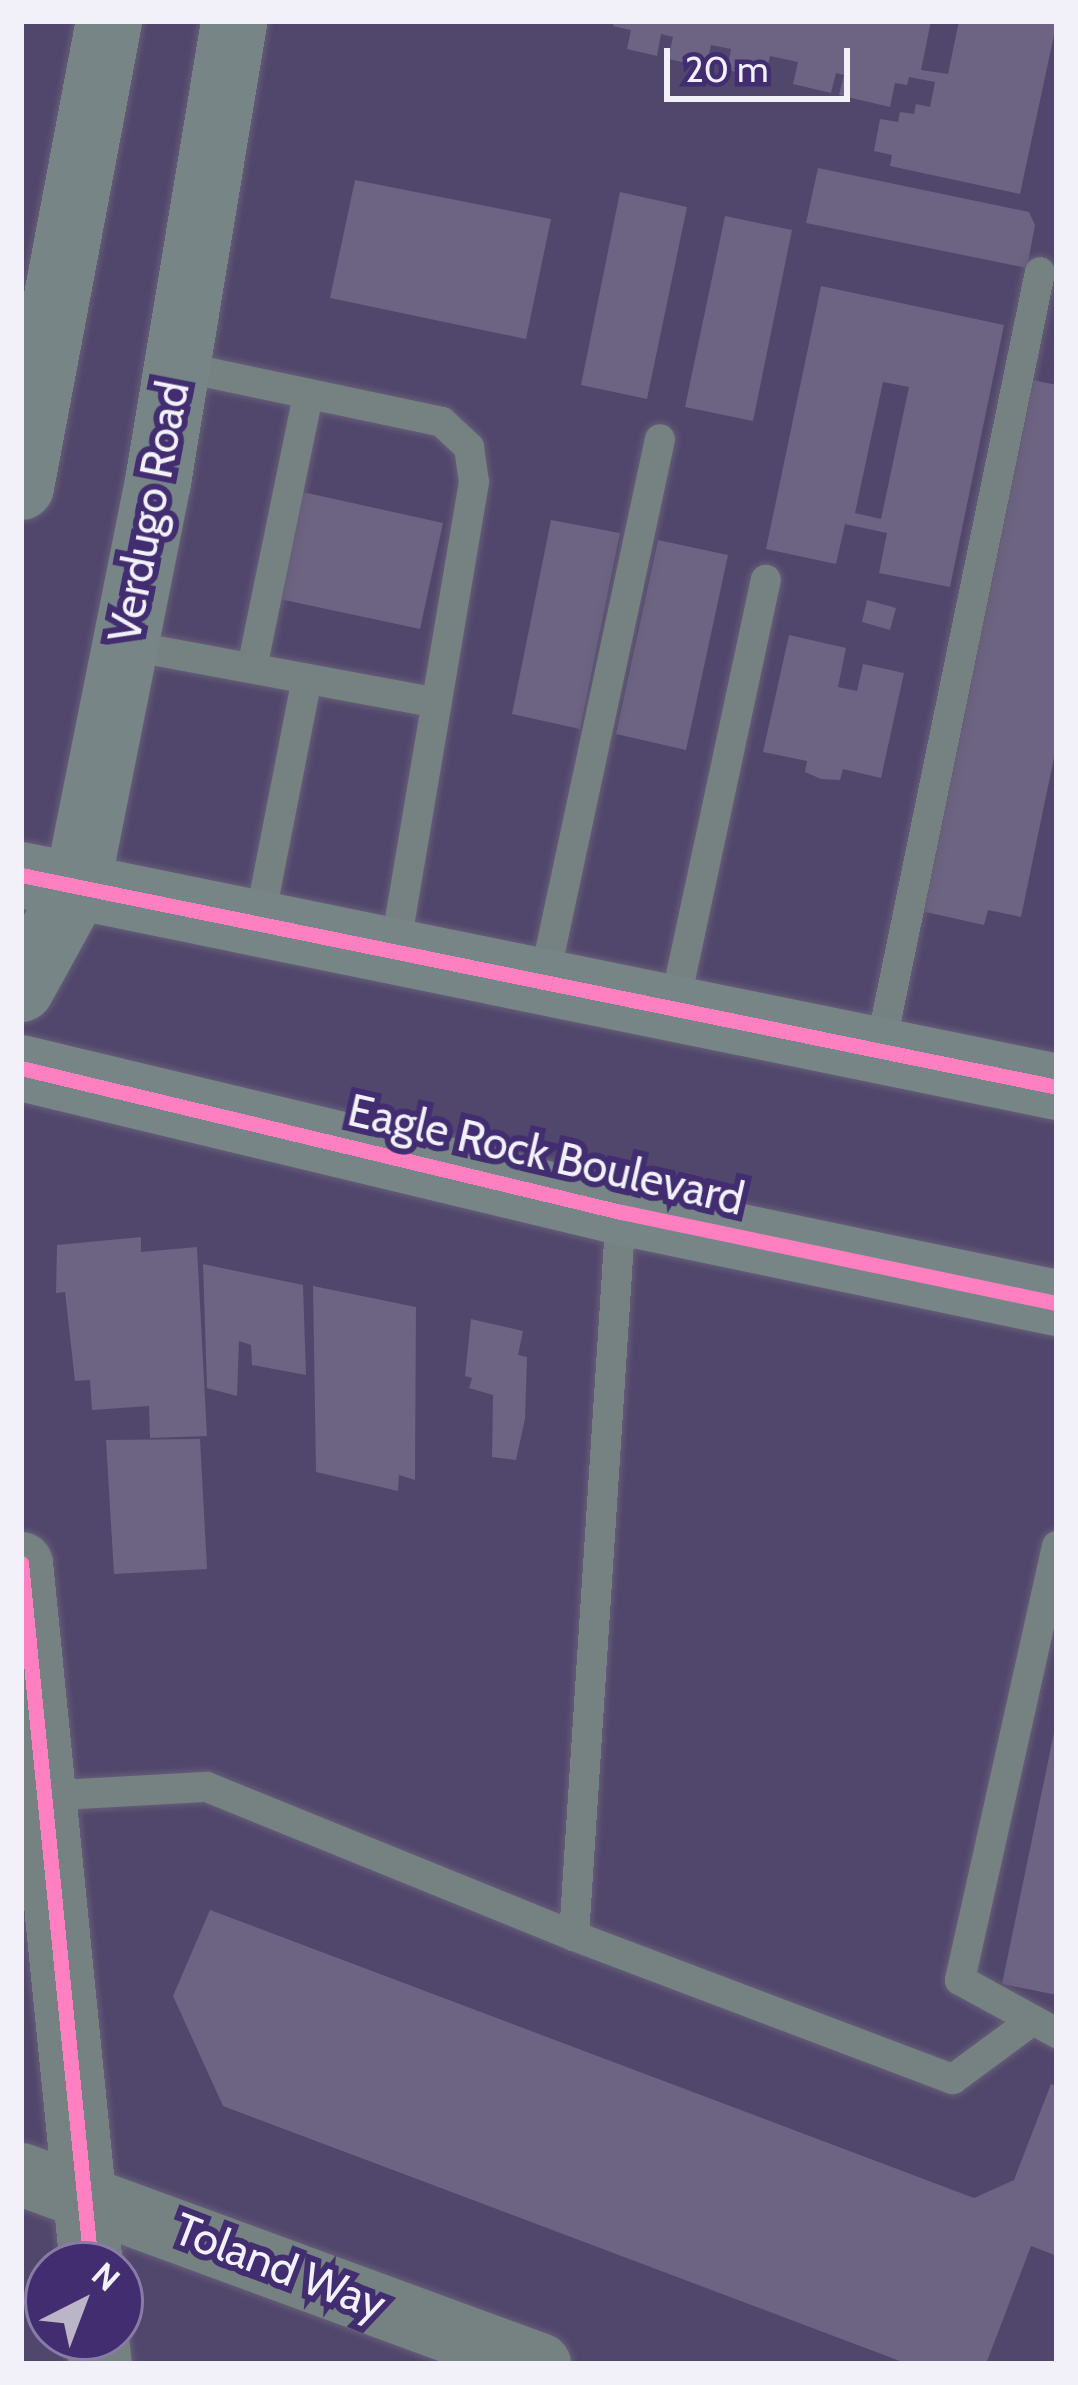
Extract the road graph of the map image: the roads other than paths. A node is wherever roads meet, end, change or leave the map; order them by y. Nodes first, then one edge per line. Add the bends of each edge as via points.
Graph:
1 (109, 21) edge
2 (234, 21) edge
3 (1040, 272) dead end
4 (177, 366) junction
5 (308, 394) junction
6 (659, 439) dead end
7 (21, 487) edge
8 (766, 580) dead end
9 (125, 645) junction
10 (252, 668) junction
11 (308, 680) junction
12 (436, 703) junction
13 (49, 881) edge
14 (259, 923) junction
15 (395, 950) junction
16 (544, 980) junction
17 (21, 989) edge
18 (674, 1008) junction
19 (880, 1050) junction
20 (21, 1068) edge
21 (1057, 1087) edge
22 (621, 1212) junction
23 (1057, 1303) edge
24 (1057, 1546) edge
25 (21, 1563) edge
26 (44, 1796) junction
27 (574, 1936) junction
28 (1045, 2026) edge
29 (21, 2174) edge
30 (84, 2194) junction
31 (89, 2241) edge
32 (538, 2364) edge

1 - 7 main road
2 - 4 main road, Verdugo Road
3 - 19 lane
4 - 5 lane
4 - 9 main road, Verdugo Road
5 - 10 lane
5 - 12 lane via 442,422 469,447 474,482
6 - 16 lane
8 - 18 lane
9 - 10 lane
9 - 13 main road, Verdugo Road
10 - 11 lane
11 - 12 lane
11 - 14 lane
12 - 15 lane
13 - 14 main road
13 - 17 main road, Verdugo Road
14 - 15 main road
15 - 16 main road
16 - 18 main road
18 - 19 main road
19 - 21 main road
20 - 22 main road, Eagle Rock Boulevard
22 - 23 main road, Eagle Rock Boulevard
22 - 27 lane
24 - 28 lane via 960,1980
25 - 26 street
26 - 27 lane via 207,1787
26 - 30 street
27 - 28 lane via 953,2079
29 - 30 street, Toland Way
30 - 31 street
30 - 32 street, Toland Way

